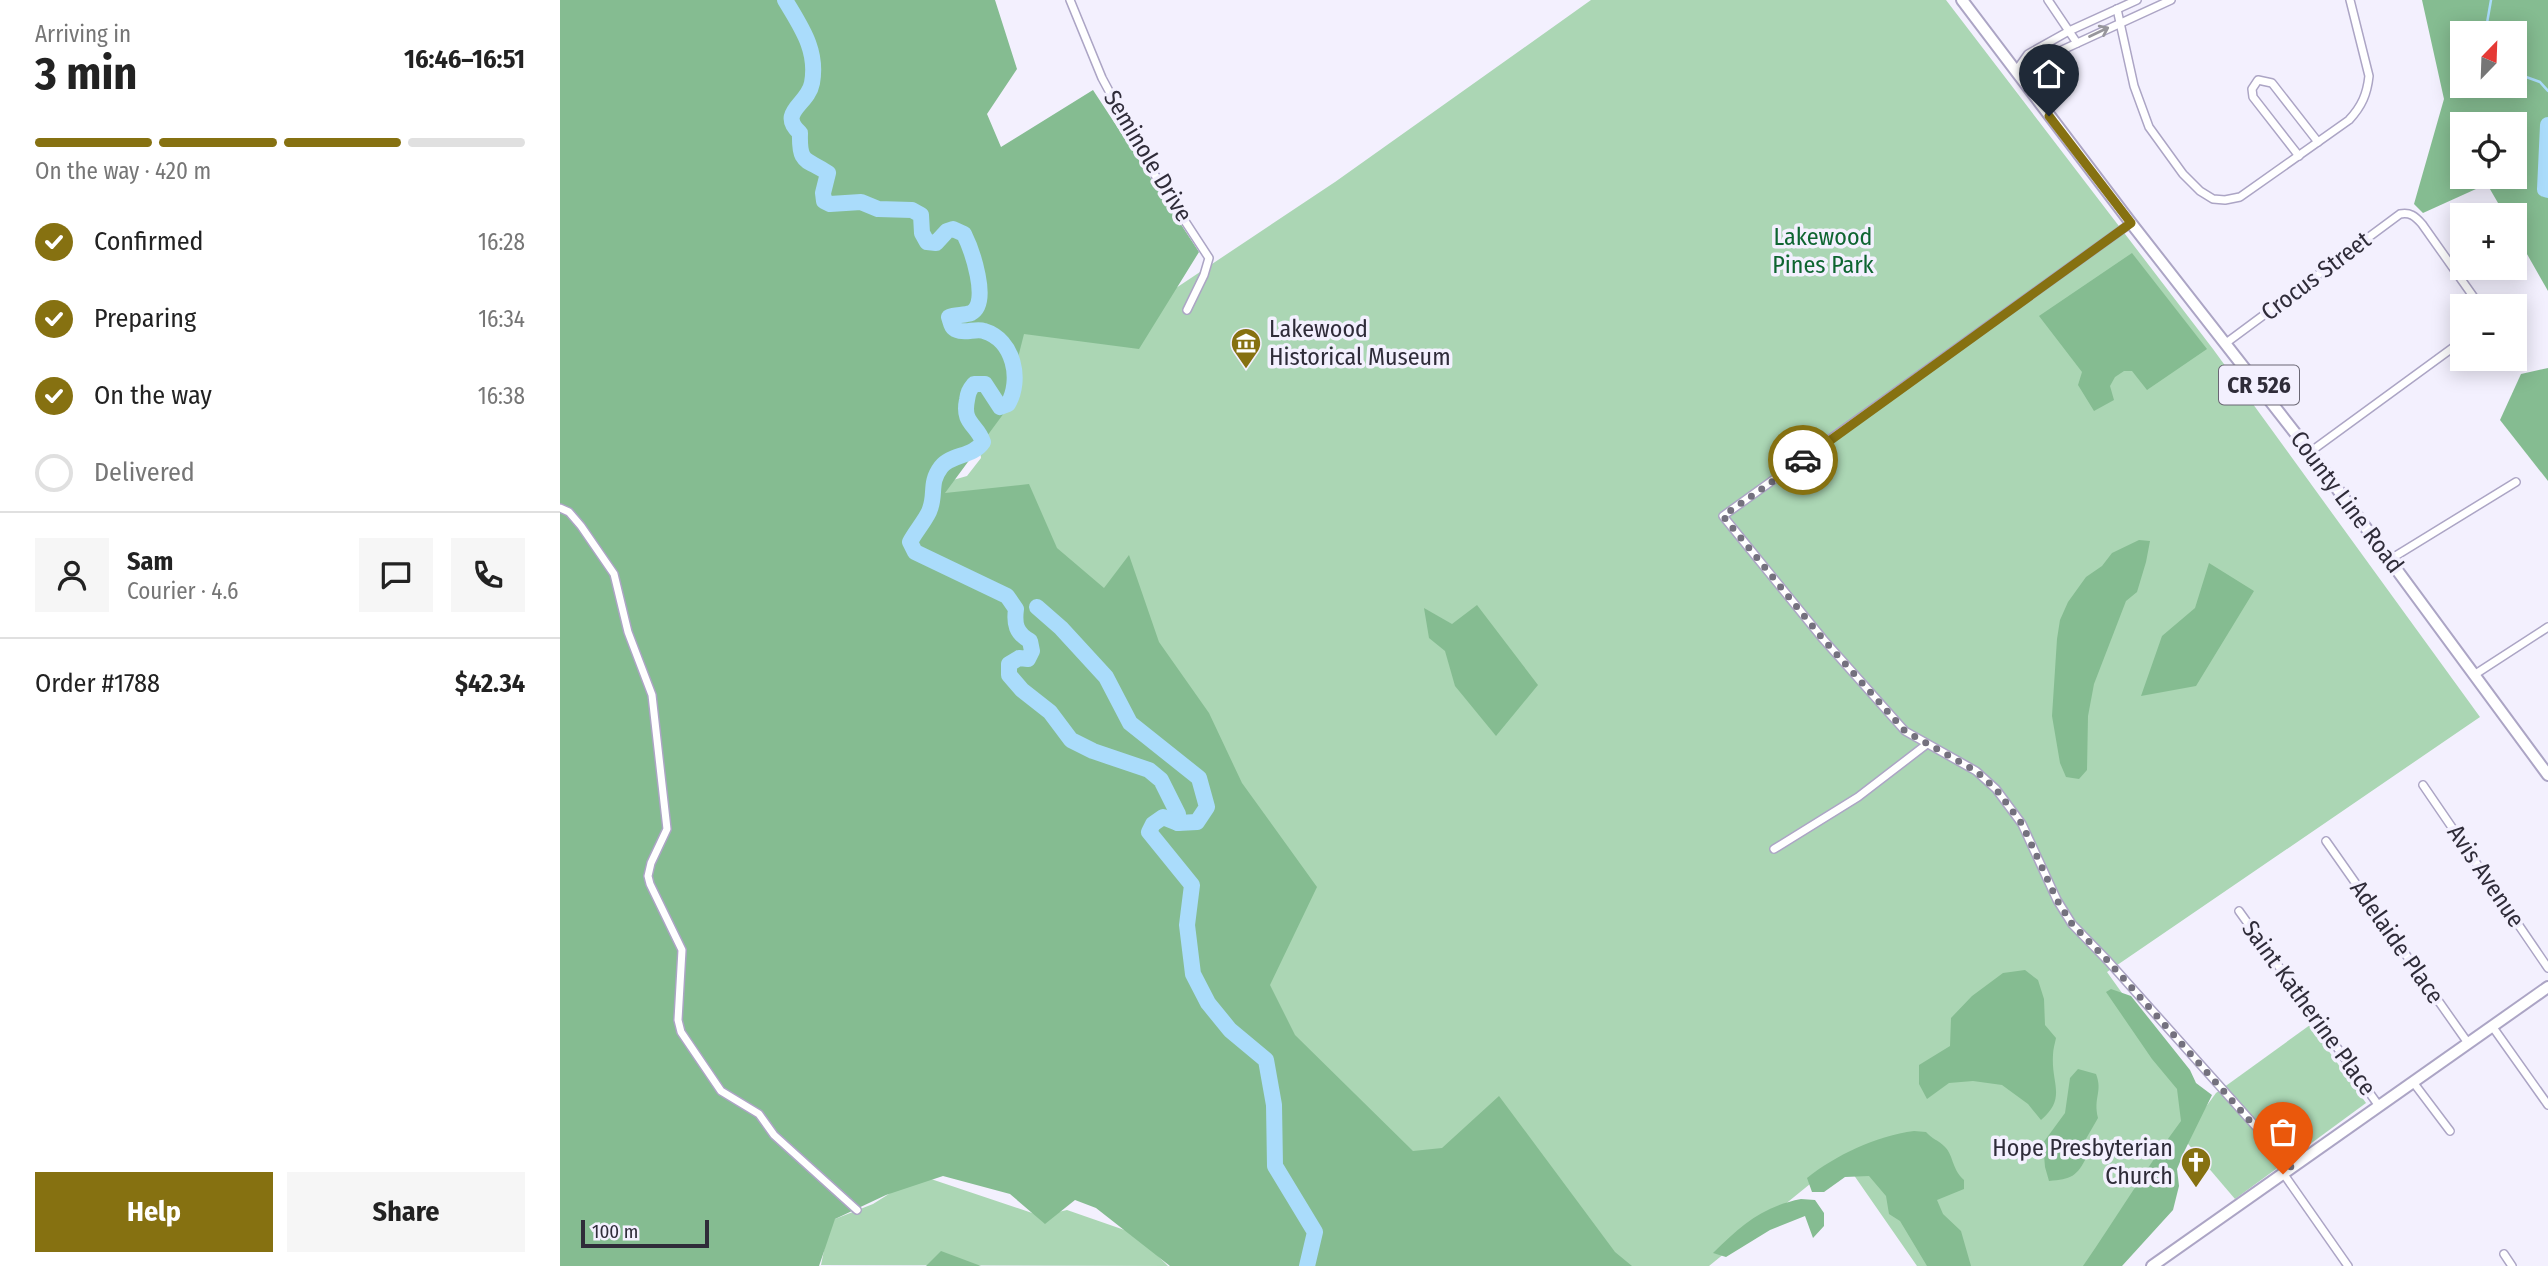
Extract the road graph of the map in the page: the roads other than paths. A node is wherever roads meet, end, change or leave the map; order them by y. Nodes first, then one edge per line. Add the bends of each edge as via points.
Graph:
1 (1070, 0) edge
2 (1962, 0) edge
3 (2048, 0) edge
4 (2137, 0) edge
5 (2171, 0) edge
6 (2350, 0) edge
7 (2117, 9) junction
8 (2120, 22) junction
9 (2069, 31) junction
10 (2077, 43) junction
11 (2016, 72) junction
12 (2318, 142) junction
13 (2299, 156) junction
14 (2131, 223) junction
15 (2471, 294) edge
16 (1187, 310) dead end
17 (2226, 343) junction
18 (2450, 350) edge
19 (2310, 452) junction
20 (2516, 482) dead end
21 (560, 508) edge
22 (2389, 560) junction
23 (2548, 627) edge
24 (2474, 675) junction
25 (1927, 744) junction
26 (2548, 775) edge
27 (2423, 785) dead end
28 (2326, 841) dead end
29 (1774, 849) dead end
30 (2239, 911) dead end
31 (2548, 968) edge
32 (2548, 987) edge
33 (2491, 1026) junction
34 (2468, 1043) junction
35 (2413, 1082) junction
36 (2548, 1105) edge
37 (2379, 1106) junction
38 (2450, 1130) dead end
39 (2287, 1170) junction
40 (857, 1210) dead end
41 (2504, 1254) dead end
42 (2152, 1266) edge
43 (2348, 1266) edge
44 (2512, 1266) edge

1 - 16 street, Seminole Drive via 1102,78 1151,169 1209,258
2 - 11 main road, County Line Road / CR 526
3 - 9 street
4 - 7 street
5 - 8 street
6 - 12 street via 2368,85 2349,120
7 - 8 street
7 - 9 street
10 -> 8 street
8 - 13 street via 2134,86 2149,127 2200,191 2213,199 2240,197
9 - 10 street
9 - 11 street via 2028,54
10 - 11 street via 2037,66
11 - 14 main road, County Line Road / CR 526
12 - 13 street
12 - 13 street via 2272,83 2258,80 2253,97
14 - 17 main road, County Line Road / CR 526
14 - 25 street via 1723,516 1905,731
15 - 17 street, Crocus Street via 2415,216 2400,214
17 - 19 main road, County Line Road / CR 526
18 - 19 street
19 - 22 main road, County Line Road / CR 526
20 - 22 street
21 - 40 street via 581,526 614,574 628,632 652,695 667,829 648,876 682,950 678,1027 721,1091 760,1114 774,1135
22 - 24 main road, County Line Road / CR 526
23 - 24 street
24 - 26 main road, County Line Road / CR 526
25 - 29 street via 1858,797
25 - 39 street via 1976,771 1996,789 2022,824 2072,924
27 - 31 street, Avis Avenue
28 - 34 street, Adelaide Place
30 - 37 street, Saint Katherine Place
32 - 33 main road
33 - 34 main road
33 - 36 street
34 - 35 main road
35 - 37 main road
35 - 38 street
37 - 39 main road
39 - 42 main road
39 - 43 street
41 - 44 street

